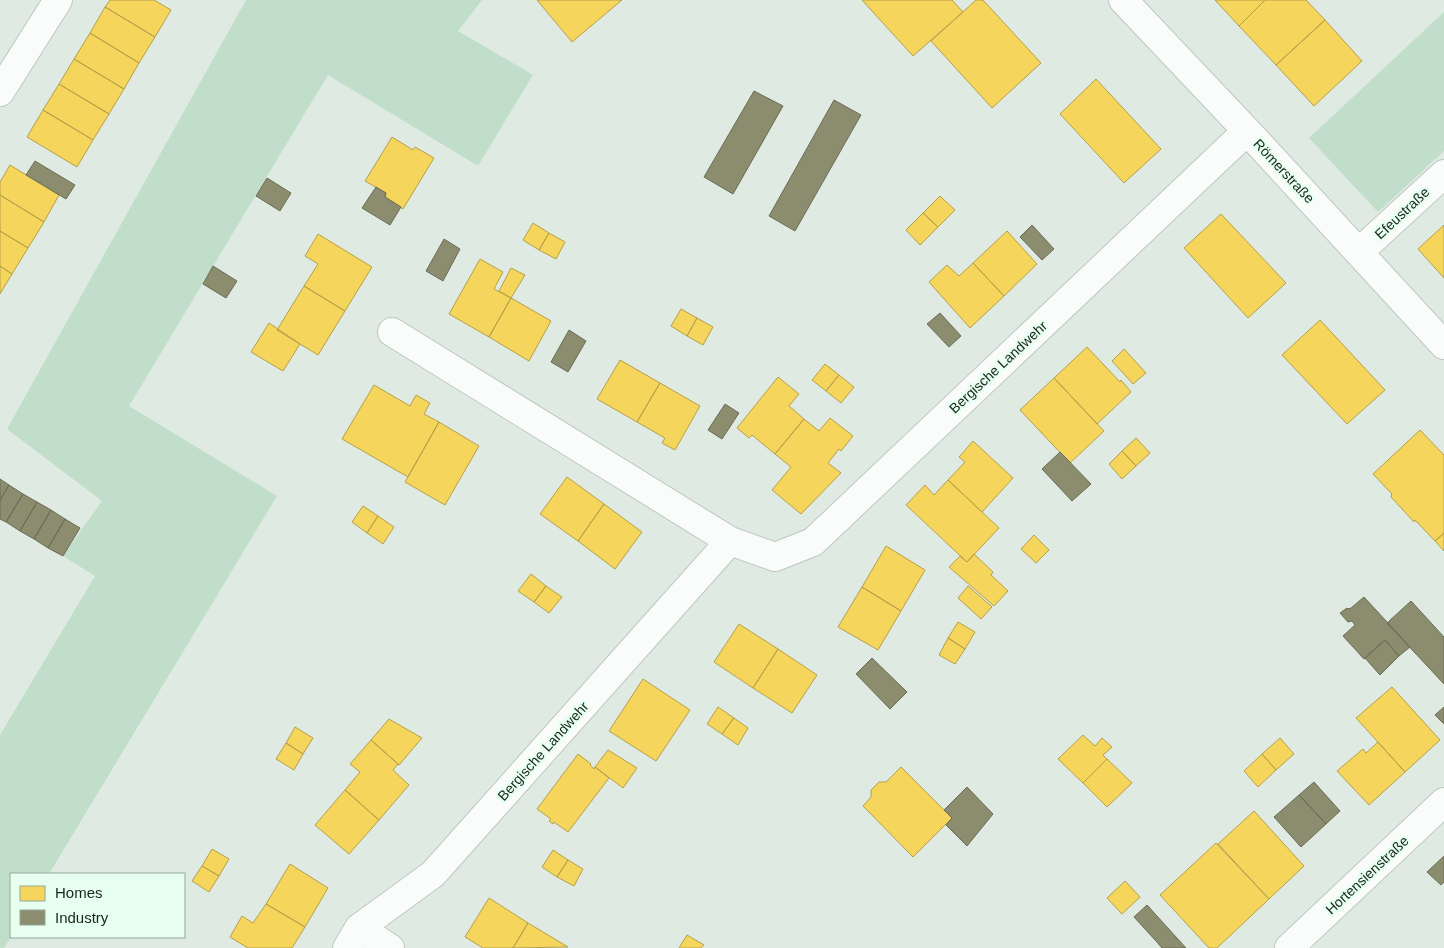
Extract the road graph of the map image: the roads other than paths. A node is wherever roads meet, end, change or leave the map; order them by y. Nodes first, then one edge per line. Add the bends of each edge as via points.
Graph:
1 (58, 0) edge
2 (1123, 0) edge
3 (0, 92) edge
4 (1247, 131) junction
5 (1444, 174) edge
6 (1359, 252) junction
7 (392, 332) dead end
8 (1444, 345) edge
9 (730, 541) junction
10 (1444, 802) edge
11 (353, 938) edge
12 (390, 948) edge
13 (1290, 948) edge

1 - 3 street
2 - 4 street, Römerstraße
4 - 6 street, Römerstraße
4 - 9 street, Bergische Landwehr via 813,542 775,557
5 - 6 street, Efeustraße
6 - 8 street, Römerstraße
7 - 9 street, Bergische Landwehr
9 - 11 street, Bergische Landwehr via 433,874
10 - 13 street, Hortensienstraße
11 - 12 street

